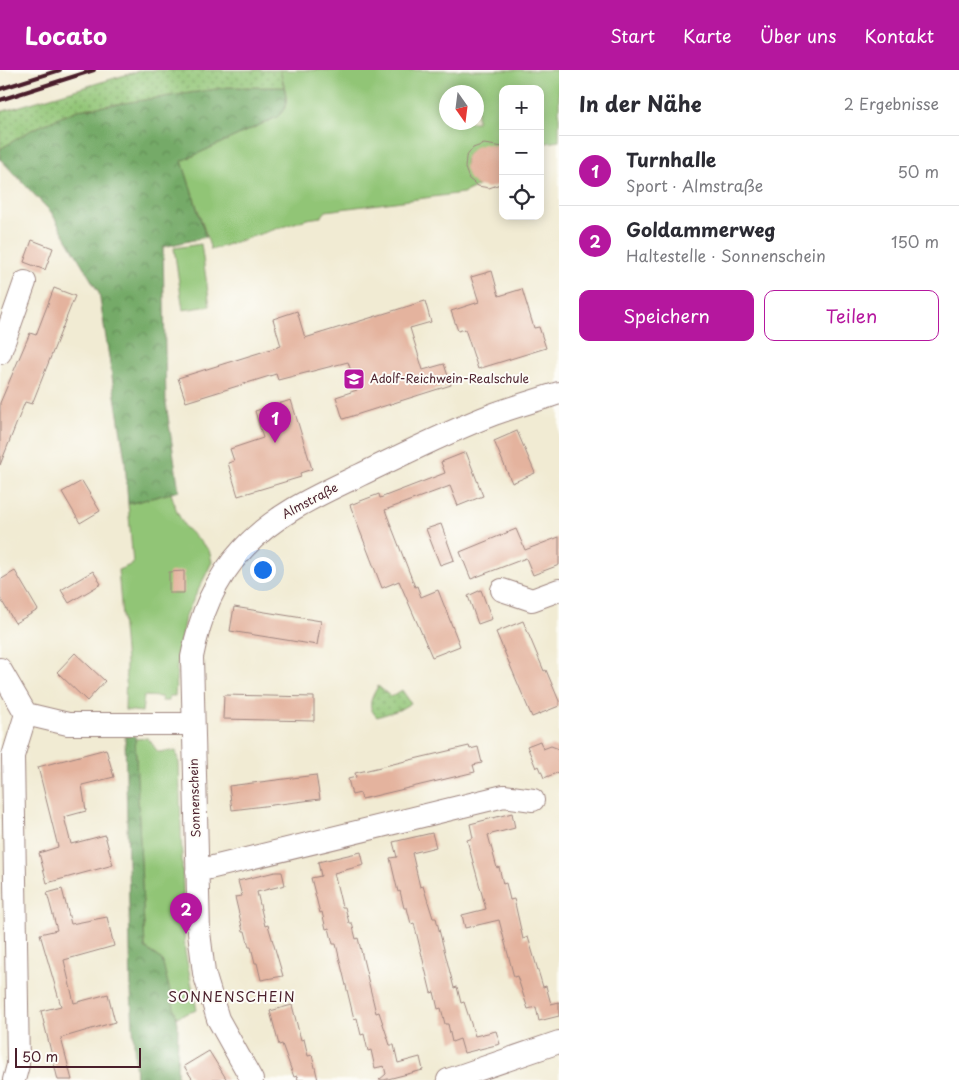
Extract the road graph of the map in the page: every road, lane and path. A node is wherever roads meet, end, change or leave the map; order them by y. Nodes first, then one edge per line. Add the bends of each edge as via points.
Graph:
1 (25, 282) dead end
2 (0, 353) edge
3 (559, 393) edge
4 (502, 590) dead end
5 (559, 590) edge
6 (0, 669) edge
7 (26, 714) junction
8 (192, 724) junction
9 (533, 800) dead end
10 (197, 871) junction
11 (559, 1042) edge
12 (14, 1080) edge
13 (252, 1080) edge
14 (448, 1080) edge

1 - 2 street
3 - 8 street, Almstraße via 494,414 411,450 291,510 264,528 230,564 209,598 192,657
4 - 5 street via 532,600
6 - 7 street
7 - 8 street via 68,724
7 - 12 street via 13,756 18,1042
8 - 10 street, Sonnenschein
9 - 10 street via 504,796
10 - 13 street, Sonnenschein via 199,932 210,997 218,1019
11 - 14 street

